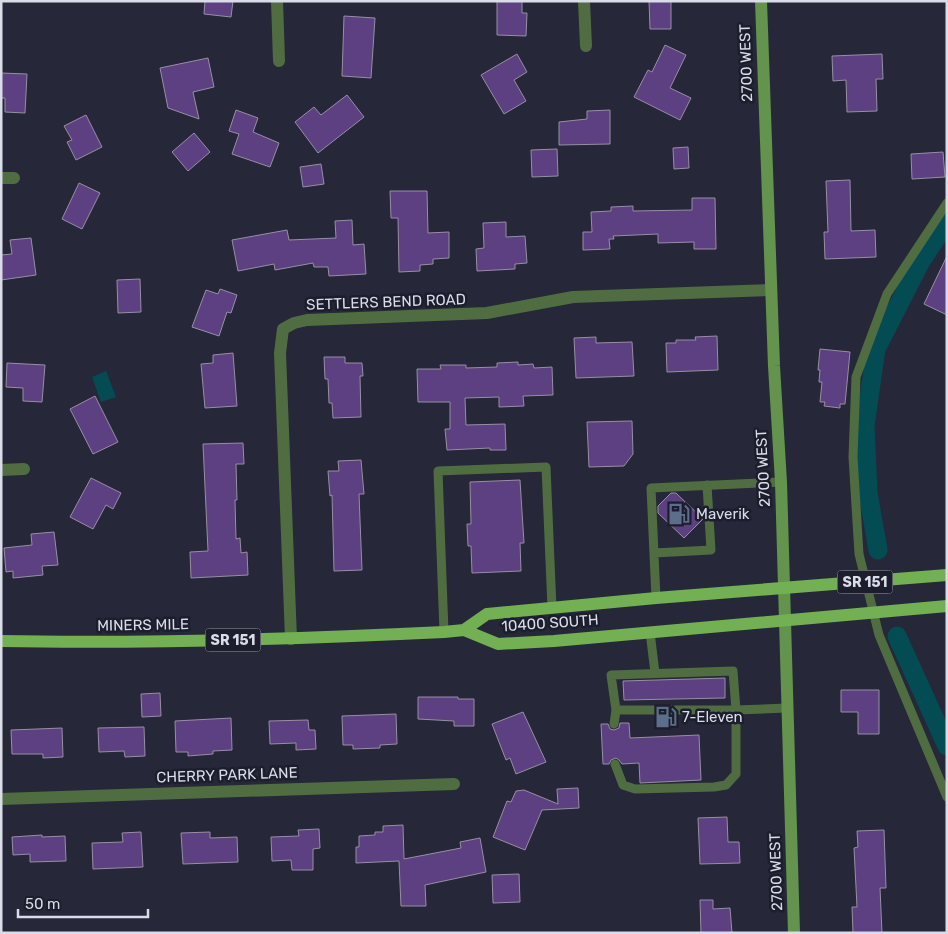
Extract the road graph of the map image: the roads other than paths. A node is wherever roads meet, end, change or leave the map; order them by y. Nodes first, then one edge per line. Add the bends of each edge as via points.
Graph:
1 (277, 1) edge
2 (584, 1) edge
3 (760, 1) edge
4 (586, 46) dead end
5 (279, 62) dead end
6 (947, 203) edge
7 (771, 290) junction
8 (24, 469) dead end
9 (1, 470) edge
10 (781, 482) junction
11 (707, 485) junction
12 (654, 553) junction
13 (947, 575) edge
14 (866, 582) junction
15 (784, 588) junction
16 (656, 598) junction
17 (947, 606) edge
18 (552, 608) junction
19 (874, 612) junction
20 (785, 621) junction
21 (464, 630) junction
22 (444, 632) junction
23 (650, 632) junction
24 (291, 639) junction
25 (1, 641) edge
26 (655, 673) junction
27 (788, 708) junction
28 (616, 710) junction
29 (736, 710) junction
30 (614, 724) dead end
31 (615, 764) dead end
32 (454, 784) dead end
33 (947, 797) edge
34 (1, 799) edge
35 (794, 933) edge

1 - 5 street
2 - 4 street
3 - 7 main road, 2700 WEST
6 - 14 lane via 887,294 856,377 853,456 859,554
7 - 10 main road, 2700 WEST
7 - 24 street, SETTLERS BEND ROAD via 573,297 487,313 307,320 283,329 280,353
8 - 9 street
10 - 11 lane
10 - 15 main road, 2700 WEST
11 - 12 lane via 651,488
11 - 12 lane via 711,550
12 - 16 lane
13 - 14 main road, SR 151
14 - 15 main road, SR 151
14 - 19 lane
15 - 16 main road, 10400 SOUTH / SR 151
15 - 20 main road, 2700 WEST
16 - 18 main road, 10400 SOUTH / SR 151
17 - 19 main road, SR 151
18 - 21 main road, 10400 SOUTH / SR 151 via 487,614
18 - 22 lane via 546,467 438,471
19 - 20 main road, SR 151
19 - 33 lane via 879,635
20 - 23 main road, 10400 SOUTH / SR 151
20 - 27 main road, 2700 WEST
21 - 22 main road, MINERS MILE / SR 151
21 - 23 main road, 10400 SOUTH / SR 151 via 498,644
22 - 24 main road, MINERS MILE / SR 151
23 - 26 lane
24 - 25 main road, MINERS MILE / SR 151 via 85,643
26 - 28 lane via 611,675
26 - 29 lane via 733,671
27 - 29 lane
27 - 35 main road, 2700 WEST
28 - 29 lane
28 - 30 lane
29 - 31 lane via 736,774 726,785 635,789 623,785
32 - 34 street, CHERRY PARK LANE

